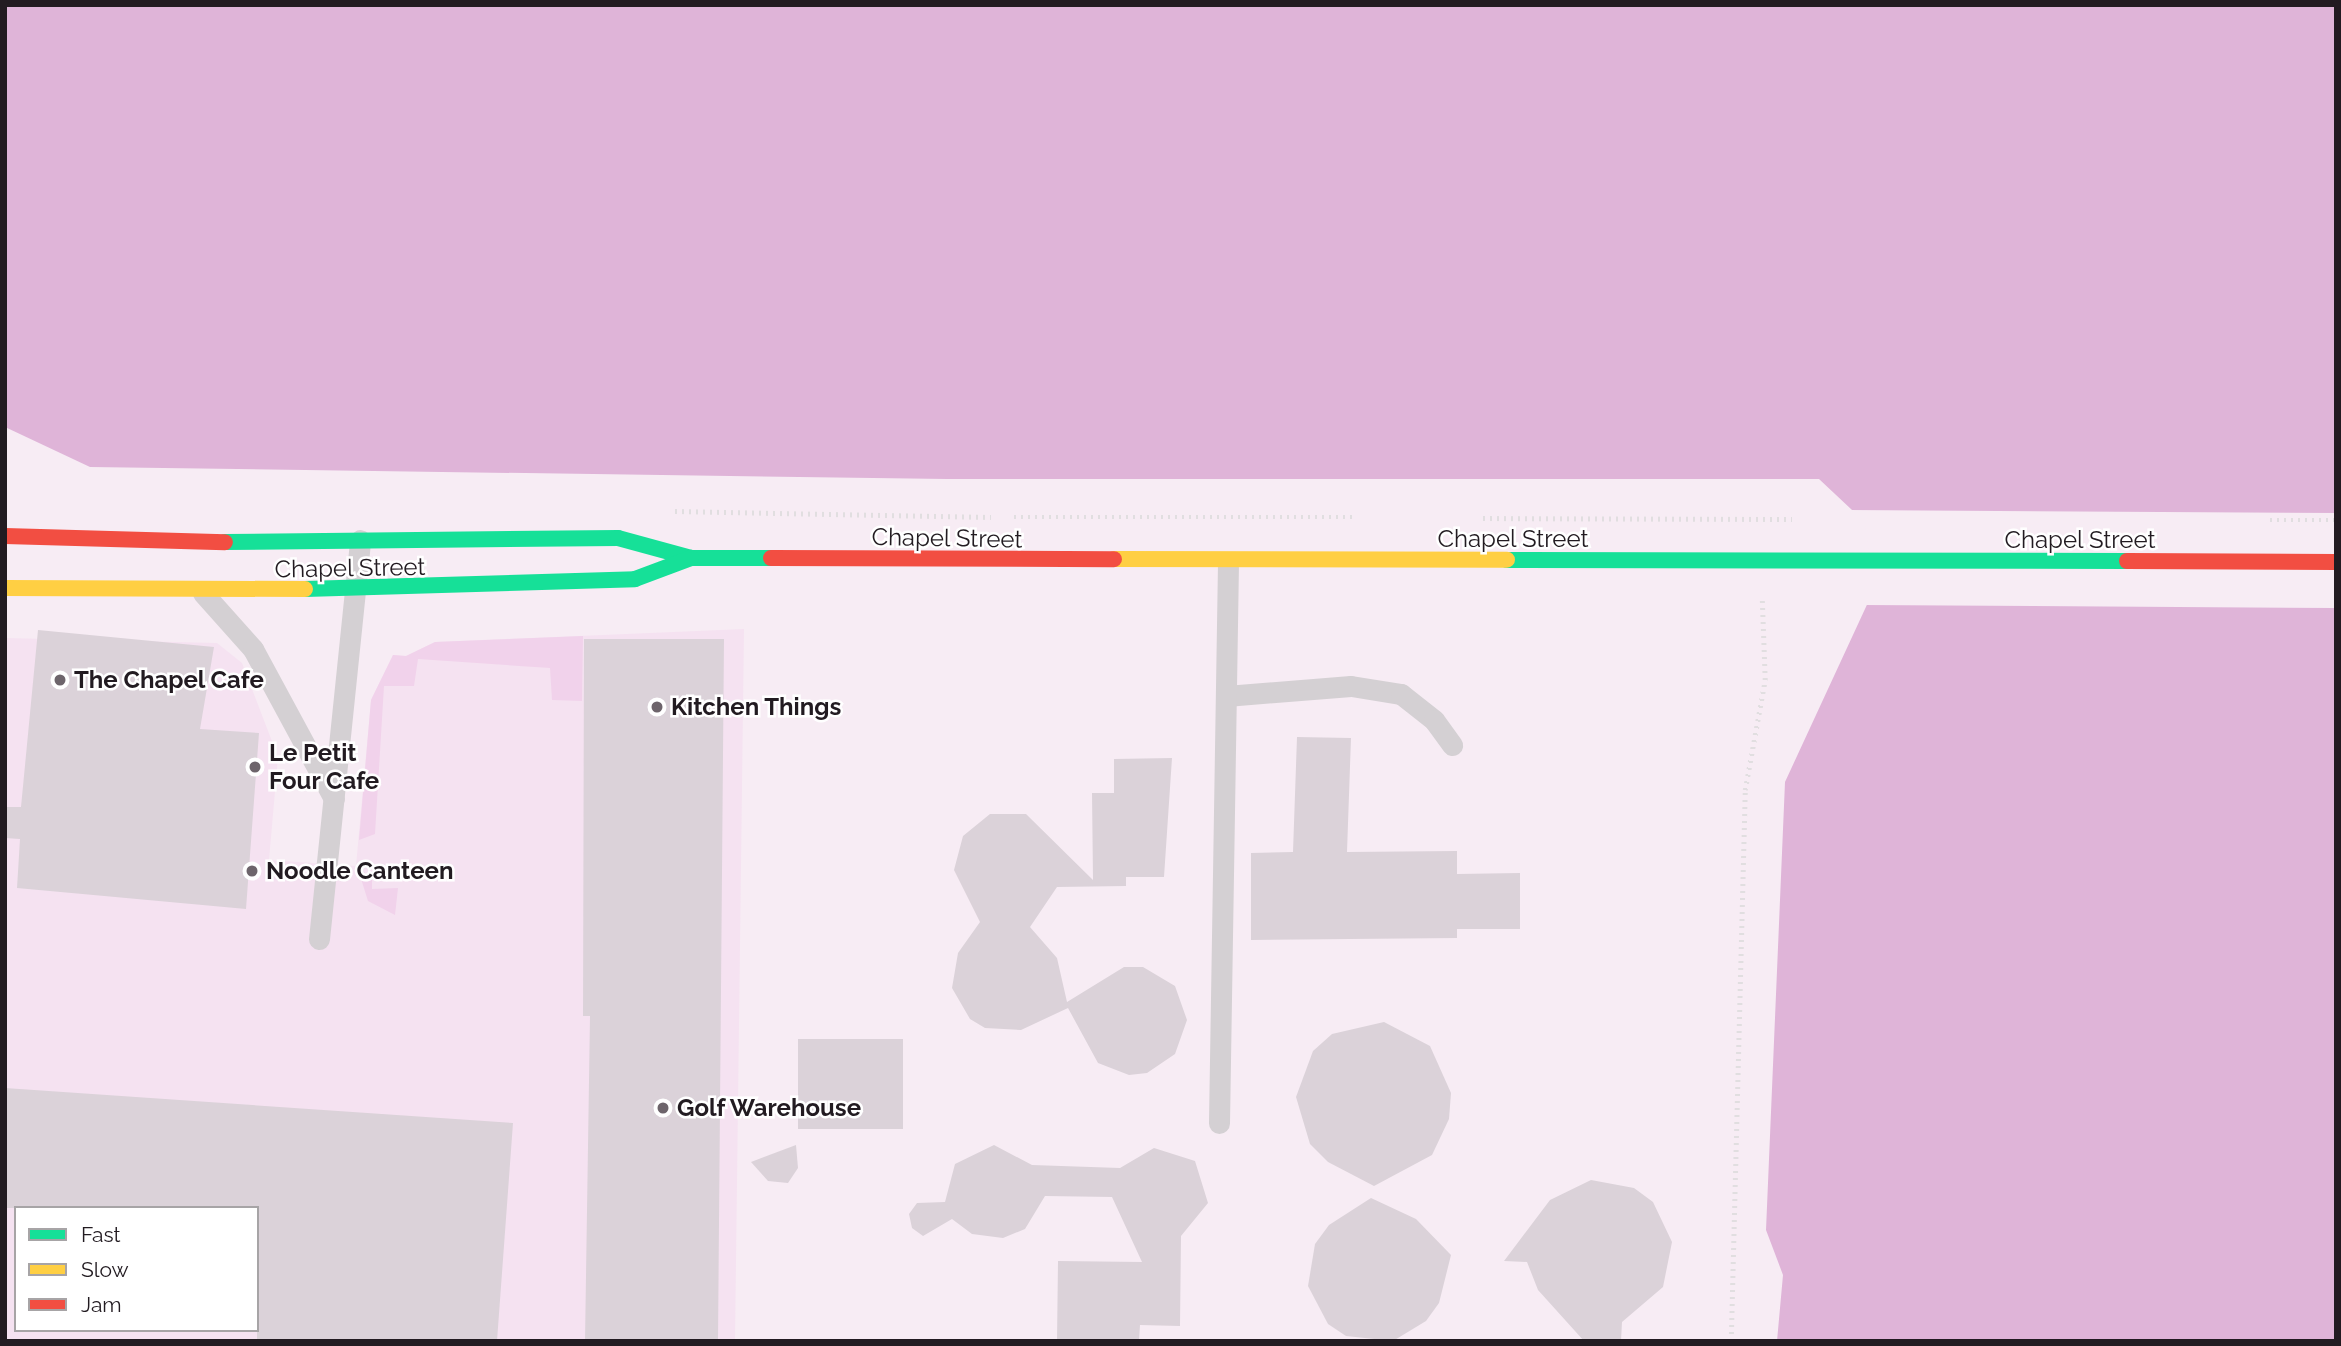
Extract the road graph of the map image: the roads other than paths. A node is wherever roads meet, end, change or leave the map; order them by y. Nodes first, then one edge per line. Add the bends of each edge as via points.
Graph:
1 (5, 536) edge
2 (360, 540) junction
3 (691, 558) junction
4 (2336, 562) edge
5 (1228, 563) junction
6 (5, 588) edge
7 (354, 590) junction
8 (202, 593) junction
9 (1226, 696) junction
10 (1452, 745) dead end
11 (334, 799) junction
12 (319, 939) dead end
13 (1219, 1123) dead end

1 - 2 main road, Chapel Street
2 - 3 main road, Chapel Street via 618,538
2 - 7 lane
3 - 5 main road, Chapel Street
3 - 7 main road, Chapel Street via 635,579
4 - 5 main road, Chapel Street
5 - 9 lane
6 - 8 main road, Chapel Street
7 - 8 main road, Chapel Street
7 - 11 lane
8 - 11 lane via 253,649
9 - 10 lane via 1351,686 1401,694 1434,720
9 - 13 lane
11 - 12 lane

